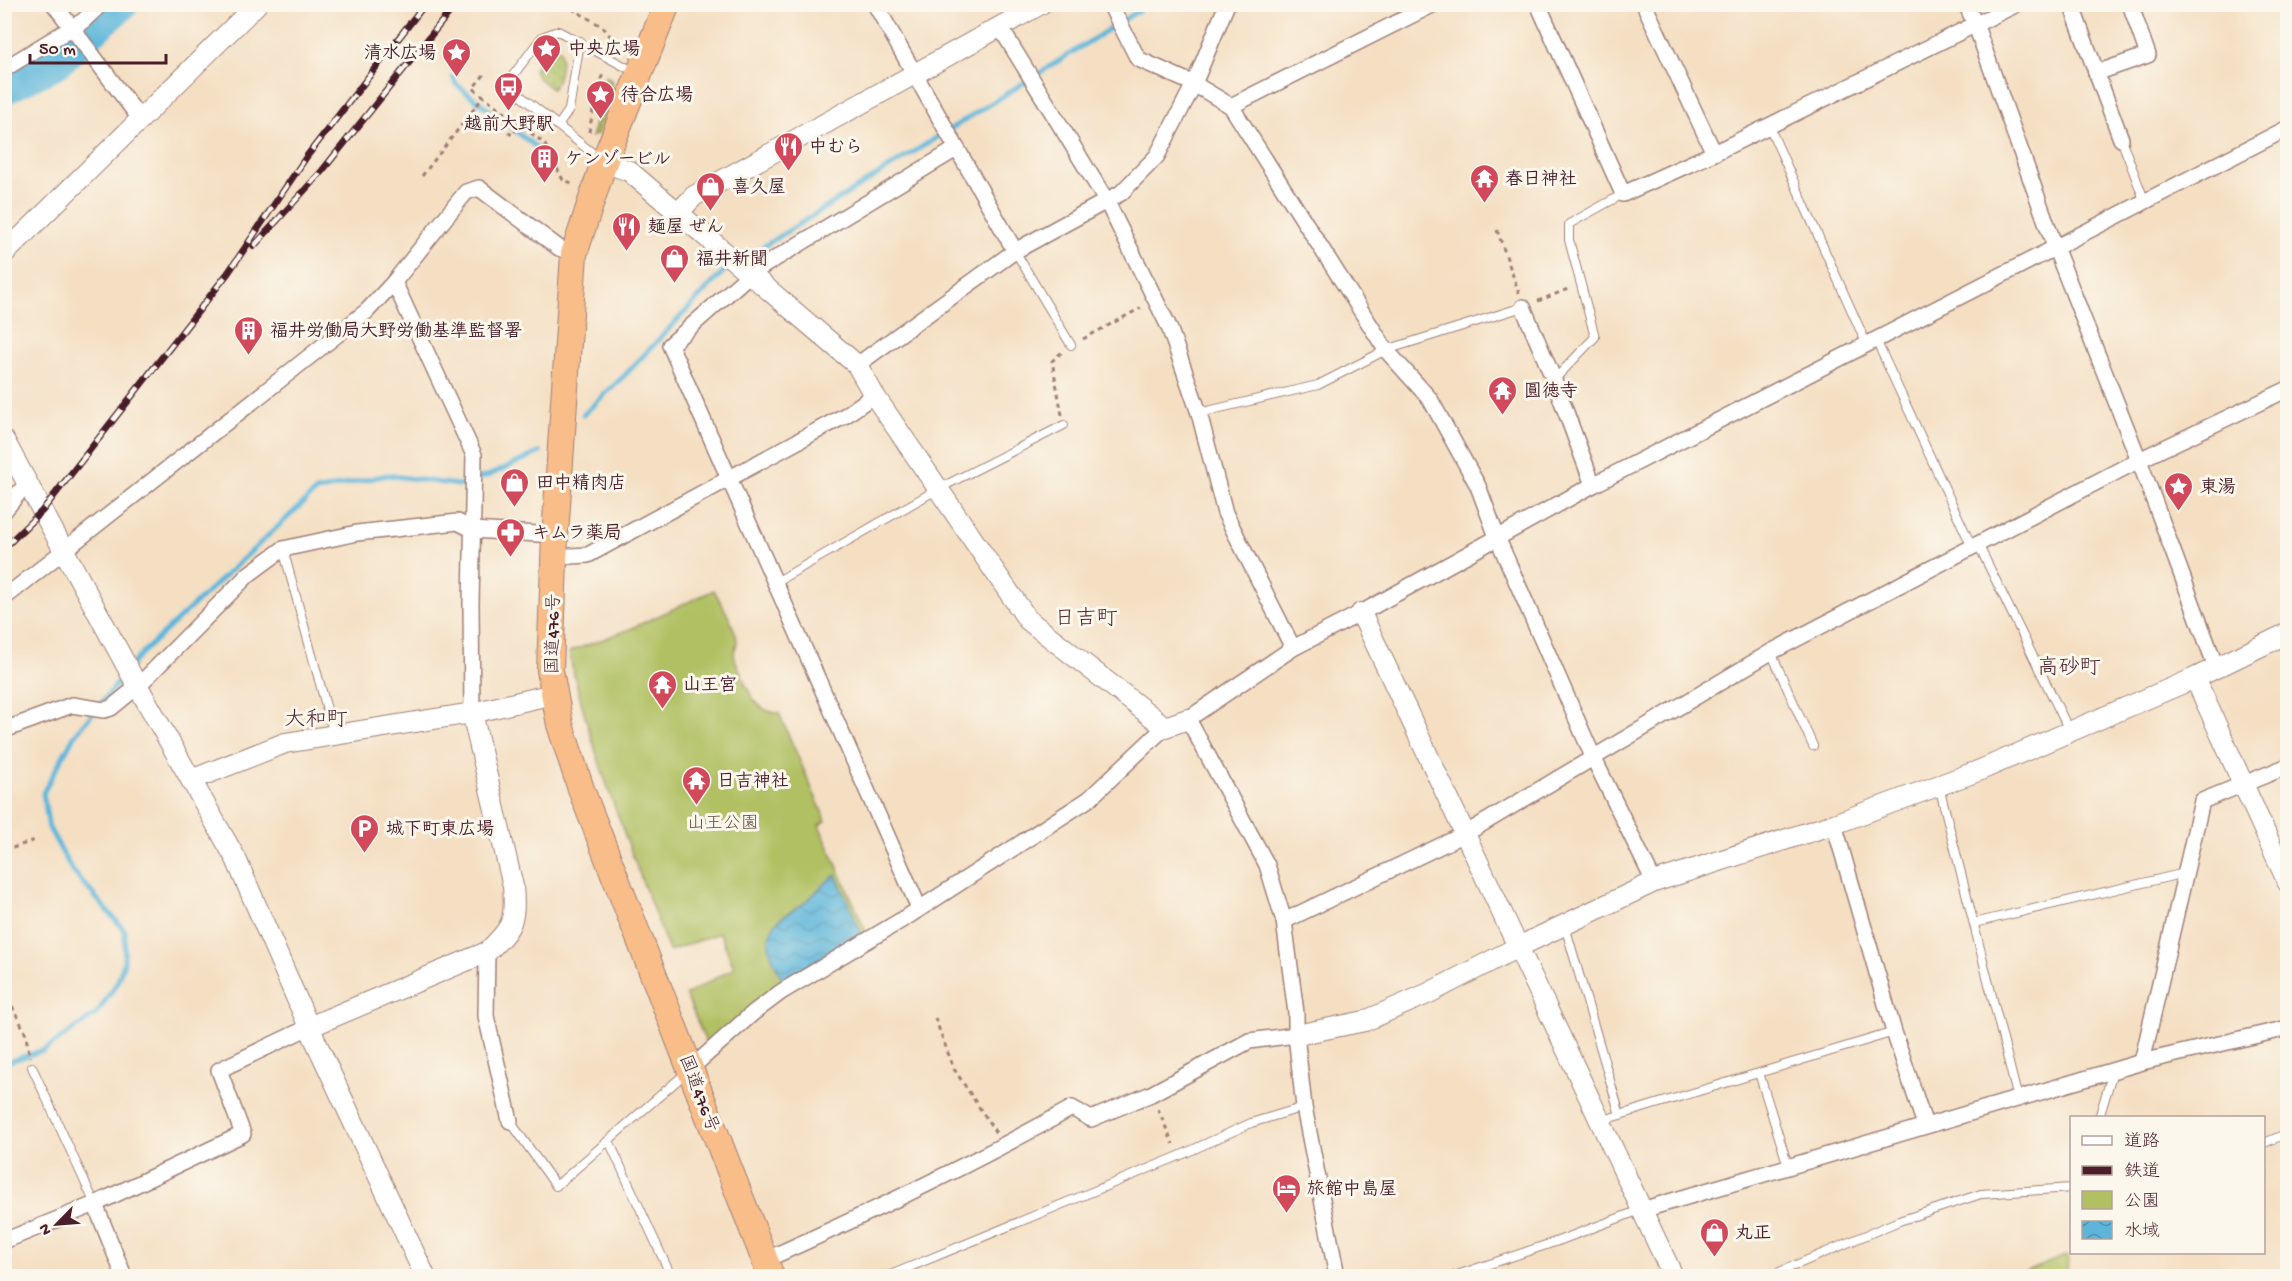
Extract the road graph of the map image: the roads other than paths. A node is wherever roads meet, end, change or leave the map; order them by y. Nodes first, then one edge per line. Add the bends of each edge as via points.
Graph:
1 (54, 4) edge
2 (101, 4) edge
3 (257, 4) edge
4 (668, 4) edge
5 (875, 4) edge
6 (1041, 4) edge
7 (1110, 4) edge
8 (1227, 4) edge
9 (1434, 4) edge
10 (1538, 4) edge
11 (1644, 4) edge
12 (1966, 4) edge
13 (2017, 4) edge
14 (2071, 4) edge
15 (2130, 4) edge
16 (1976, 26) junction
17 (1000, 27) junction
18 (72, 31) junction
19 (580, 41) junction
20 (4, 69) edge
21 (2096, 73) junction
22 (640, 74) junction
23 (913, 75) junction
24 (1194, 84) junction
25 (1231, 106) junction
26 (141, 120) junction
27 (558, 126) junction
28 (1769, 126) junction
29 (2288, 128) edge
30 (2121, 139) joint
31 (956, 149) junction
32 (1714, 153) junction
33 (604, 162) junction
34 (1623, 194) junction
35 (1106, 200) junction
36 (2145, 202) junction
37 (678, 213) junction
38 (2055, 248) junction
39 (1015, 251) junction
40 (4, 254) edge
41 (574, 254) junction
42 (741, 267) junction
43 (394, 282) junction
44 (1523, 307) joint
45 (1871, 342) junction
46 (1071, 345) road end
47 (1386, 350) junction
48 (857, 365) junction
49 (1554, 380) junction
50 (2288, 389) edge
51 (874, 395) junction
52 (1199, 413) junction
53 (1064, 425) road end
54 (4, 440) edge
55 (2139, 460) junction
56 (728, 479) junction
57 (27, 483) junction
58 (1593, 485) junction
59 (938, 489) junction
60 (4, 512) edge
61 (473, 530) junction
62 (1497, 537) junction
63 (1975, 545) junction
64 (555, 546) junction
65 (283, 549) junction
66 (65, 550) junction
67 (776, 582) junction
68 (4, 598) edge
69 (1361, 613) junction
70 (2288, 633) edge
71 (1293, 648) junction
72 (1771, 652) junction
73 (2216, 667) junction
74 (2195, 678) junction
75 (135, 681) junction
76 (553, 694) junction
77 (472, 713) junction
78 (1188, 719) junction
79 (1165, 726) junction
80 (4, 730) edge
81 (2070, 732) junction
82 (333, 735) junction
83 (1813, 746) dead end
84 (1594, 759) junction
85 (2288, 766) edge
86 (191, 780) junction
87 (2242, 783) junction
88 (1939, 786) junction
89 (1834, 824) junction
90 (1465, 834) junction
91 (2185, 873) junction
92 (1654, 882) junction
93 (2288, 883) edge
94 (919, 908) junction
95 (1284, 921) junction
96 (1974, 923) junction
97 (1564, 924) junction
98 (1518, 947) junction
99 (487, 952) junction
100 (309, 1027) junction
101 (2288, 1028) edge
102 (1894, 1032) junction
103 (1296, 1035) junction
104 (2142, 1062) junction
105 (32, 1067) road end
106 (690, 1069) junction
107 (2113, 1071) junction
108 (1759, 1073) junction
109 (2018, 1098) junction
110 (1304, 1107) junction
111 (1620, 1115) junction
112 (2100, 1116) edge
113 (510, 1121) joint
114 (1600, 1121) junction
115 (1925, 1125) junction
116 (2288, 1133) edge
117 (609, 1141) junction
118 (2265, 1143) edge
119 (1788, 1166) junction
120 (2070, 1188) edge
121 (95, 1204) junction
122 (1642, 1210) junction
123 (4, 1241) edge
124 (766, 1271) edge
125 (124, 1276) edge
126 (424, 1276) edge
127 (671, 1276) edge
128 (888, 1276) edge
129 (1337, 1276) edge
130 (1454, 1276) edge
131 (1673, 1276) edge
132 (1770, 1276) edge

1 - 18 street
2 - 18 street
3 - 26 street
4 - 22 highway, 国道476号
5 - 23 street
6 - 17 street
7 - 24 street via 1138,59
8 - 24 street
9 - 25 street
10 - 34 street
11 - 32 street
12 - 16 street
13 - 16 street
14 - 21 street
15 - 21 street via 2148,55
16 - 28 street
16 - 38 street
17 - 23 street
17 - 35 street
18 - 20 street
18 - 26 street
19 - 22 lane
19 - 27 lane via 569,110
19 - 27 lane via 558,32 542,37 511,78 513,90
21 - 30 street
22 - 33 highway, 国道476号
23 - 31 street
23 - 37 street via 694,196
24 - 25 street
24 - 35 street via 1157,156 1121,192
25 - 47 street
26 - 40 street
27 - 33 lane
28 - 32 street
28 - 45 lane
29 - 36 street
30 - 36 lane
31 - 39 street
31 - 42 street
32 - 34 street
33 - 37 street via 629,171
33 - 41 highway, 国道476号
34 - 49 lane via 1569,224 1569,240 1595,337
35 - 39 street
35 - 52 street via 1169,327
36 - 38 street
37 - 42 street
38 - 45 street
38 - 55 street
39 - 46 lane
39 - 48 street
41 - 43 street via 559,248 479,188 466,192
41 - 64 highway, 国道476号
42 - 48 street
42 - 56 street via 670,345
43 - 61 street via 474,455
43 - 66 street via 367,311
44 - 47 lane
44 - 49 street
45 - 58 street
45 - 63 lane
47 - 52 lane via 1318,385
47 - 62 street via 1430,399 1478,486
48 - 51 street
49 - 58 street
50 - 55 street
51 - 56 street via 846,415
51 - 59 street
52 - 71 street via 1225,513
53 - 59 lane
54 - 57 street
55 - 63 street
55 - 73 street
56 - 64 street via 588,555
56 - 67 street
57 - 60 street
57 - 66 street
58 - 62 street
59 - 67 lane
59 - 79 street via 1028,620
61 - 64 street
61 - 65 street via 458,522 357,533
61 - 77 street
62 - 69 street
62 - 84 street
63 - 72 street
63 - 81 lane
64 - 76 highway, 国道476号 via 550,648
65 - 75 street via 249,574
65 - 82 lane
66 - 68 street
66 - 75 street
67 - 94 street
69 - 71 street
69 - 90 street
70 - 73 street
71 - 78 street
72 - 83 lane
72 - 84 street
73 - 74 street
74 - 81 street
74 - 87 street
75 - 80 street via 111,708 72,705
75 - 86 street
76 - 77 street
76 - 106 highway, 国道476号 via 582,792
77 - 82 street
77 - 99 street via 516,911 507,932
78 - 79 street
78 - 95 street via 1267,865
79 - 94 street via 1089,799
81 - 88 street
82 - 86 street via 285,743
84 - 90 street
84 - 92 street
85 - 87 street
86 - 100 street via 236,859
87 - 91 street via 2202,801
87 - 93 street
88 - 89 street
88 - 96 lane
89 - 92 street
89 - 102 street
90 - 95 street
90 - 98 street
91 - 96 lane
91 - 104 street
92 - 97 street
94 - 106 street via 781,992
95 - 103 street
96 - 109 lane
97 - 98 street
97 - 111 lane
98 - 103 street via 1365,1021
98 - 114 street
99 - 100 street
99 - 113 street via 486,1016
100 - 121 street via 219,1070 243,1134
100 - 126 street
101 - 104 street
102 - 108 lane
102 - 115 street
103 - 110 street
103 - 124 street via 1249,1041 1151,1094 1091,1119 1072,1108
104 - 107 street
105 - 121 lane
106 - 117 lane
106 - 124 highway, 国道476号
107 - 109 street
107 - 112 lane
108 - 111 lane
108 - 119 lane
109 - 115 street
110 - 128 lane via 1251,1123
110 - 129 street
111 - 114 lane
113 - 117 lane via 556,1186
114 - 122 street
115 - 119 street
116 - 118 lane
117 - 127 lane
119 - 122 street
120 - 132 lane via 1981,1194 1899,1221
121 - 123 street
121 - 125 street
122 - 130 lane
122 - 131 street

